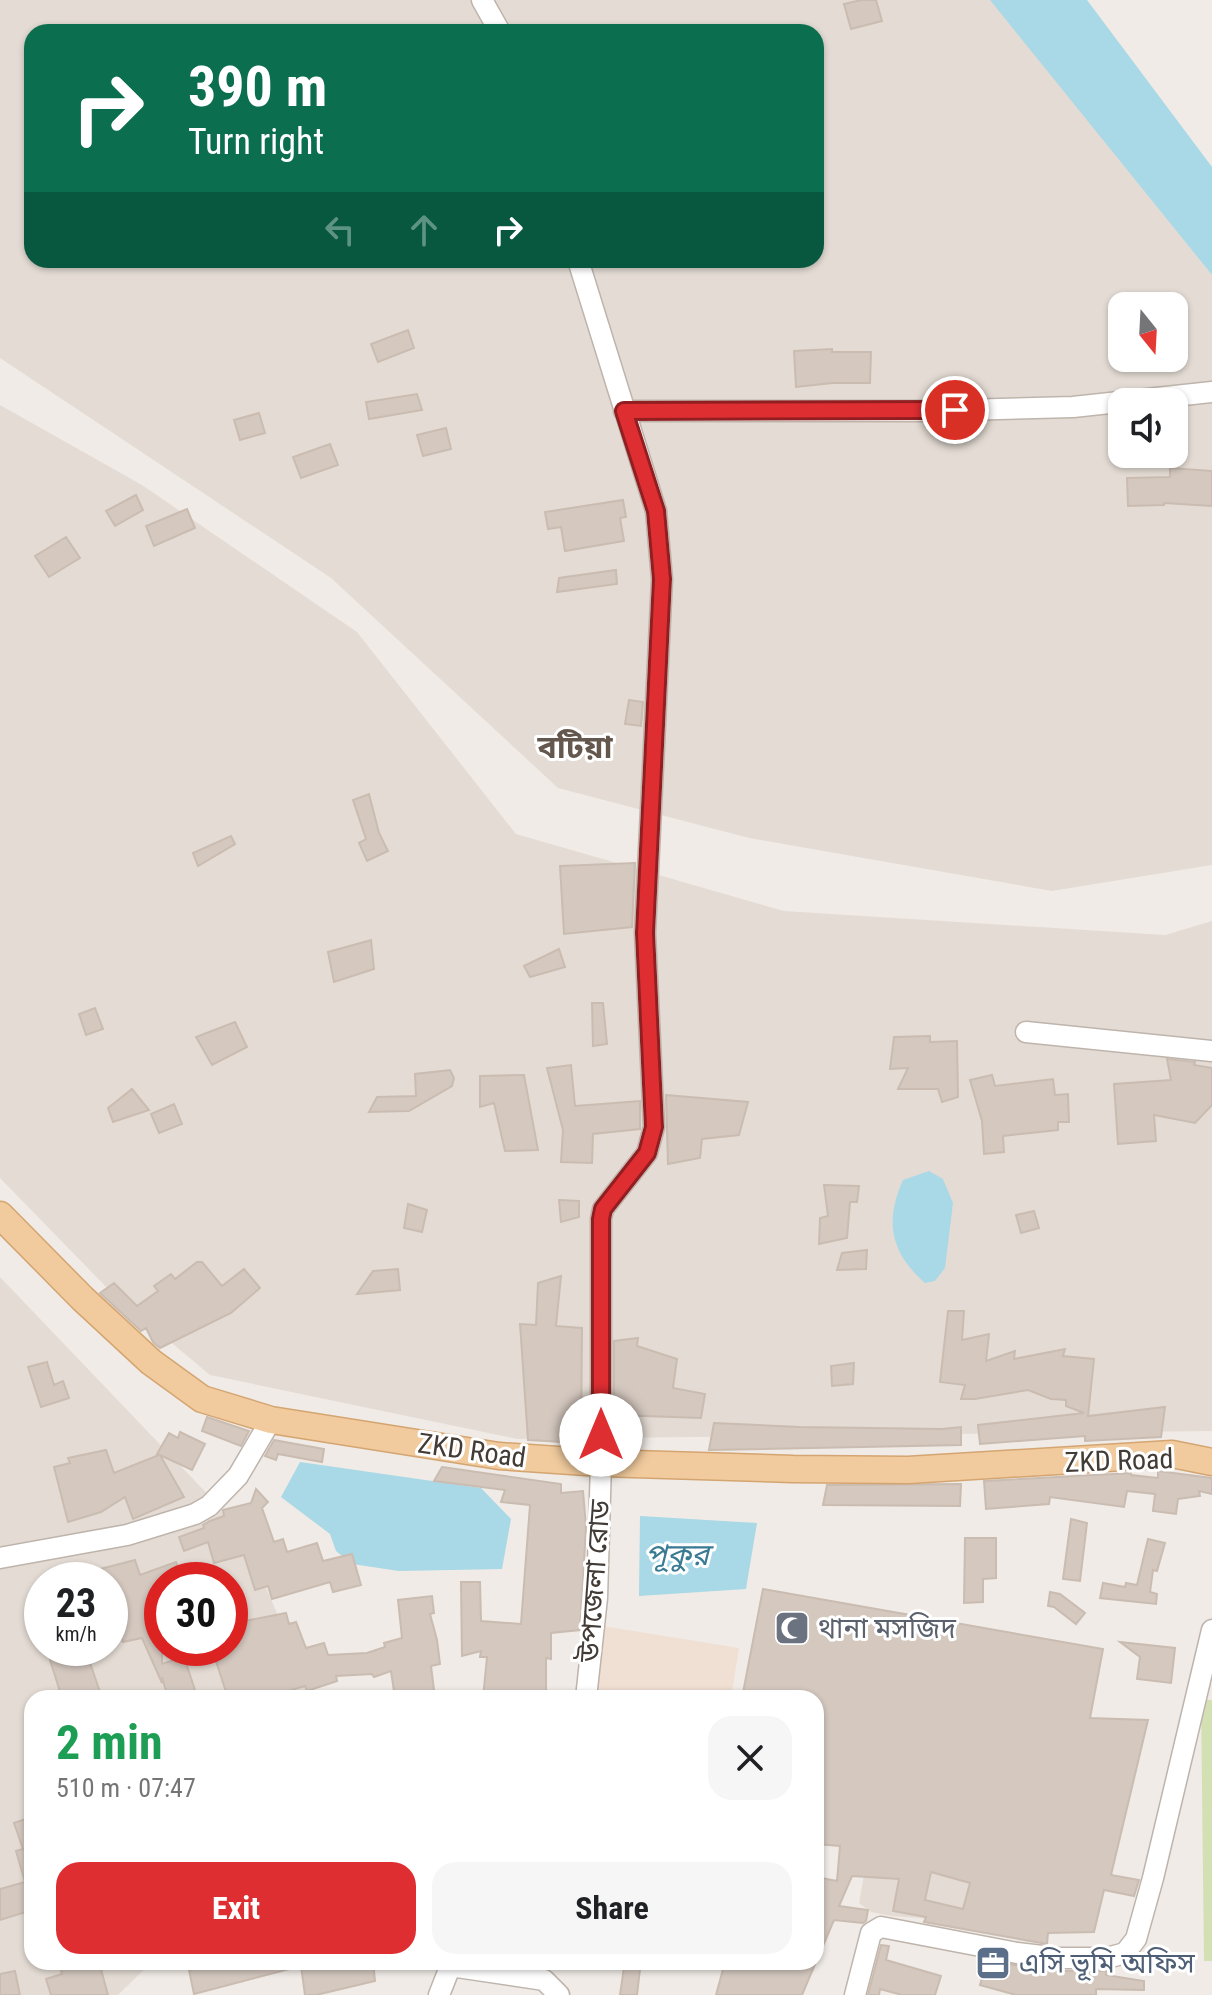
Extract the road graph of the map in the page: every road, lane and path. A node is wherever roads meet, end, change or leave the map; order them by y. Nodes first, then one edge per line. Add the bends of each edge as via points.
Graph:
1 (482, 0) edge
2 (496, 24) edge
3 (580, 268) edge
4 (1212, 392) edge
5 (624, 411) junction
6 (1026, 1032) dead end
7 (1212, 1051) edge
8 (0, 1215) edge
9 (271, 1420) junction
10 (1212, 1462) edge
11 (601, 1463) junction
12 (0, 1558) edge
13 (1212, 1630) edge
14 (587, 1690) edge
15 (449, 1970) edge
16 (486, 1970) edge
17 (439, 1995) edge
18 (559, 1995) edge
19 (855, 1995) edge

1 - 2 street
3 - 5 street, উপজেলা রোড
4 - 5 street via 1073,407
5 - 11 street, উপজেলা রোড via 656,511 662,579 645,933 654,1127 647,1153 603,1209 601,1219
6 - 7 street
8 - 9 main road, ZKD Road via 151,1362 202,1399
9 - 11 main road, ZKD Road via 499,1456
9 - 12 street via 238,1476 195,1514 127,1535
10 - 11 main road, ZKD Road via 1172,1454 908,1470
11 - 14 street, উপজেলা রোড via 597,1598
13 - 19 street via 1153,1878 1136,1939 1125,1953 1059,1958 881,1927 871,1933
15 - 17 street
16 - 18 street via 544,1980

